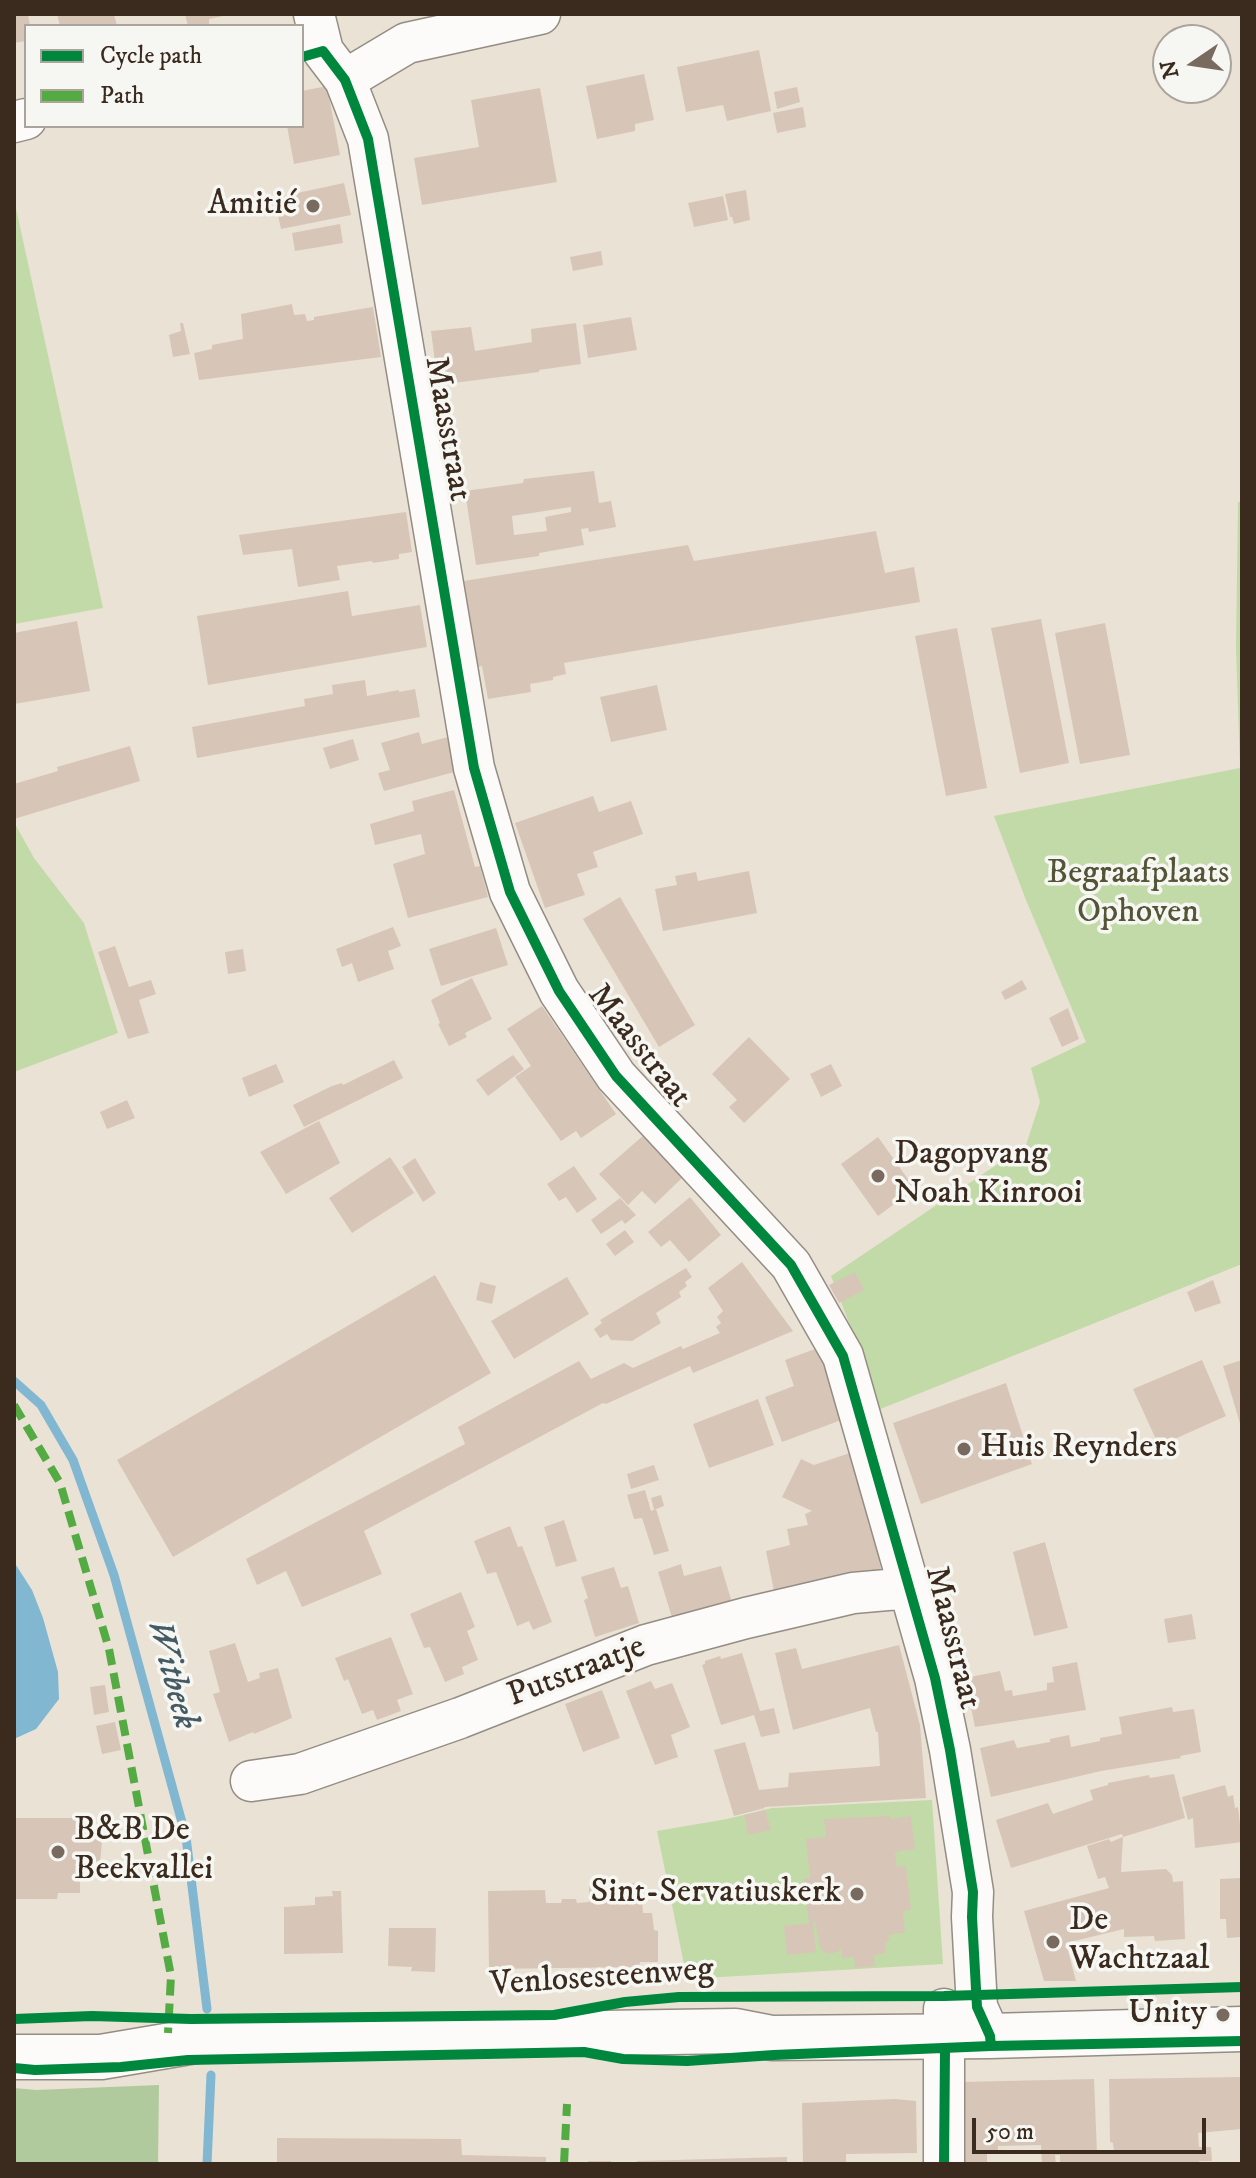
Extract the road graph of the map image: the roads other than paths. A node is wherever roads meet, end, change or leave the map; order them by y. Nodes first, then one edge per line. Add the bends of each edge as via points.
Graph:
1 (540, 14) edge
2 (321, 50) edge
3 (910, 1588) junction
4 (251, 1781) dead end
5 (1242, 2000) edge
6 (972, 2019) junction
7 (1242, 2029) edge
8 (14, 2030) edge
9 (207, 2039) junction
10 (14, 2057) edge
11 (944, 2164) edge

1 - 2 street via 407,43
2 - 3 street, Maasstraat via 368,139 474,768 510,892 559,991 616,1076 791,1265 843,1356
3 - 4 street, Putstraatje via 853,1593 646,1645 300,1774
3 - 6 street, Maasstraat via 950,1750 973,1892 1001,1972
5 - 6 main road, Venlosesteenweg
6 - 7 main road, Venlosesteenweg
6 - 9 main road, Venlosesteenweg via 772,2038 736,2031
6 - 11 street, Maasstraat
8 - 9 main road, Venlosesteenweg via 98,2028
9 - 10 main road, Venlosesteenweg via 101,2057

